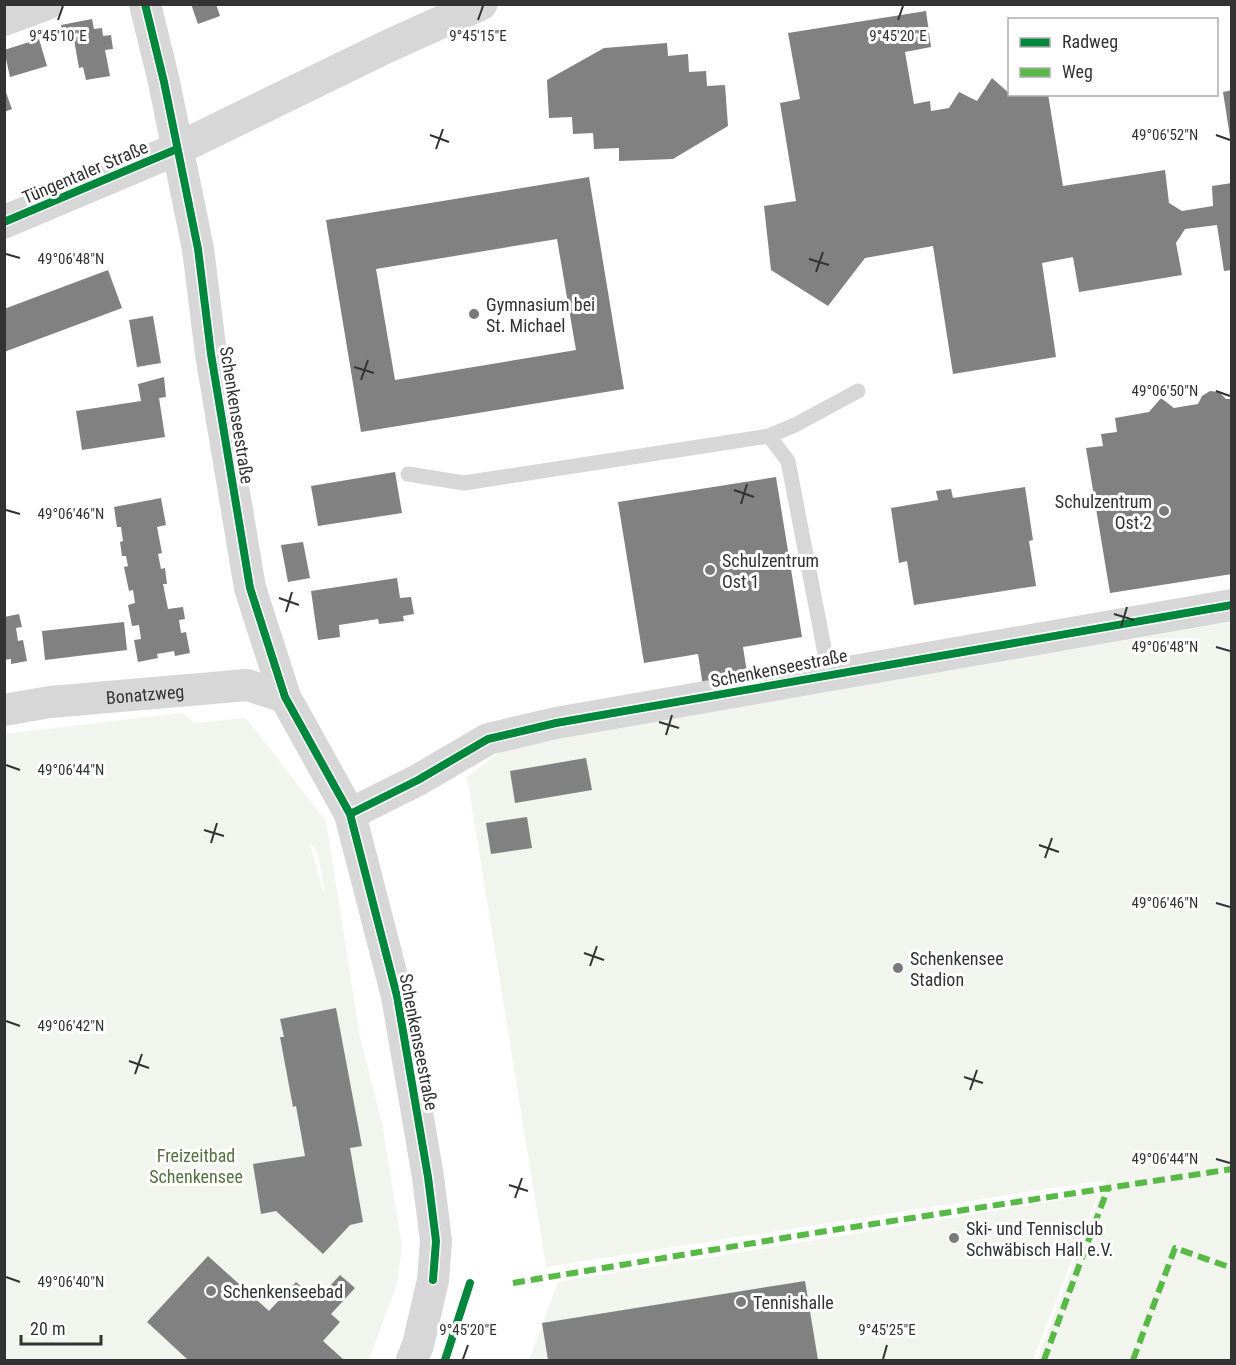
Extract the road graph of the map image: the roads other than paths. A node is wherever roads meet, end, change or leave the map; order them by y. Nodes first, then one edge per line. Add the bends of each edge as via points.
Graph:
1 (47, 4) edge
2 (145, 4) edge
3 (481, 4) edge
4 (4, 20) edge
5 (177, 149) junction
6 (4, 222) edge
7 (858, 391) dead end
8 (769, 436) junction
9 (408, 474) dead end
10 (1232, 604) edge
11 (829, 674) junction
12 (285, 697) junction
13 (4, 710) edge
14 (350, 814) junction
15 (412, 1360) edge

1 - 4 street
2 - 5 street, Schenkenseestraße
3 - 5 street, Tüngentaler Straße
5 - 6 street, Tüngentaler Straße
5 - 12 street, Schenkenseestraße via 198,249 211,354 250,588
7 - 8 lane
8 - 9 lane via 464,483
8 - 11 lane via 788,461
10 - 11 street, Schenkenseestraße
11 - 14 street, Schenkenseestraße via 488,739
12 - 13 street, Bonatzweg via 247,685 50,702
12 - 14 street, Schenkenseestraße
14 - 15 street, Schenkenseestraße via 397,996 435,1231 434,1280

